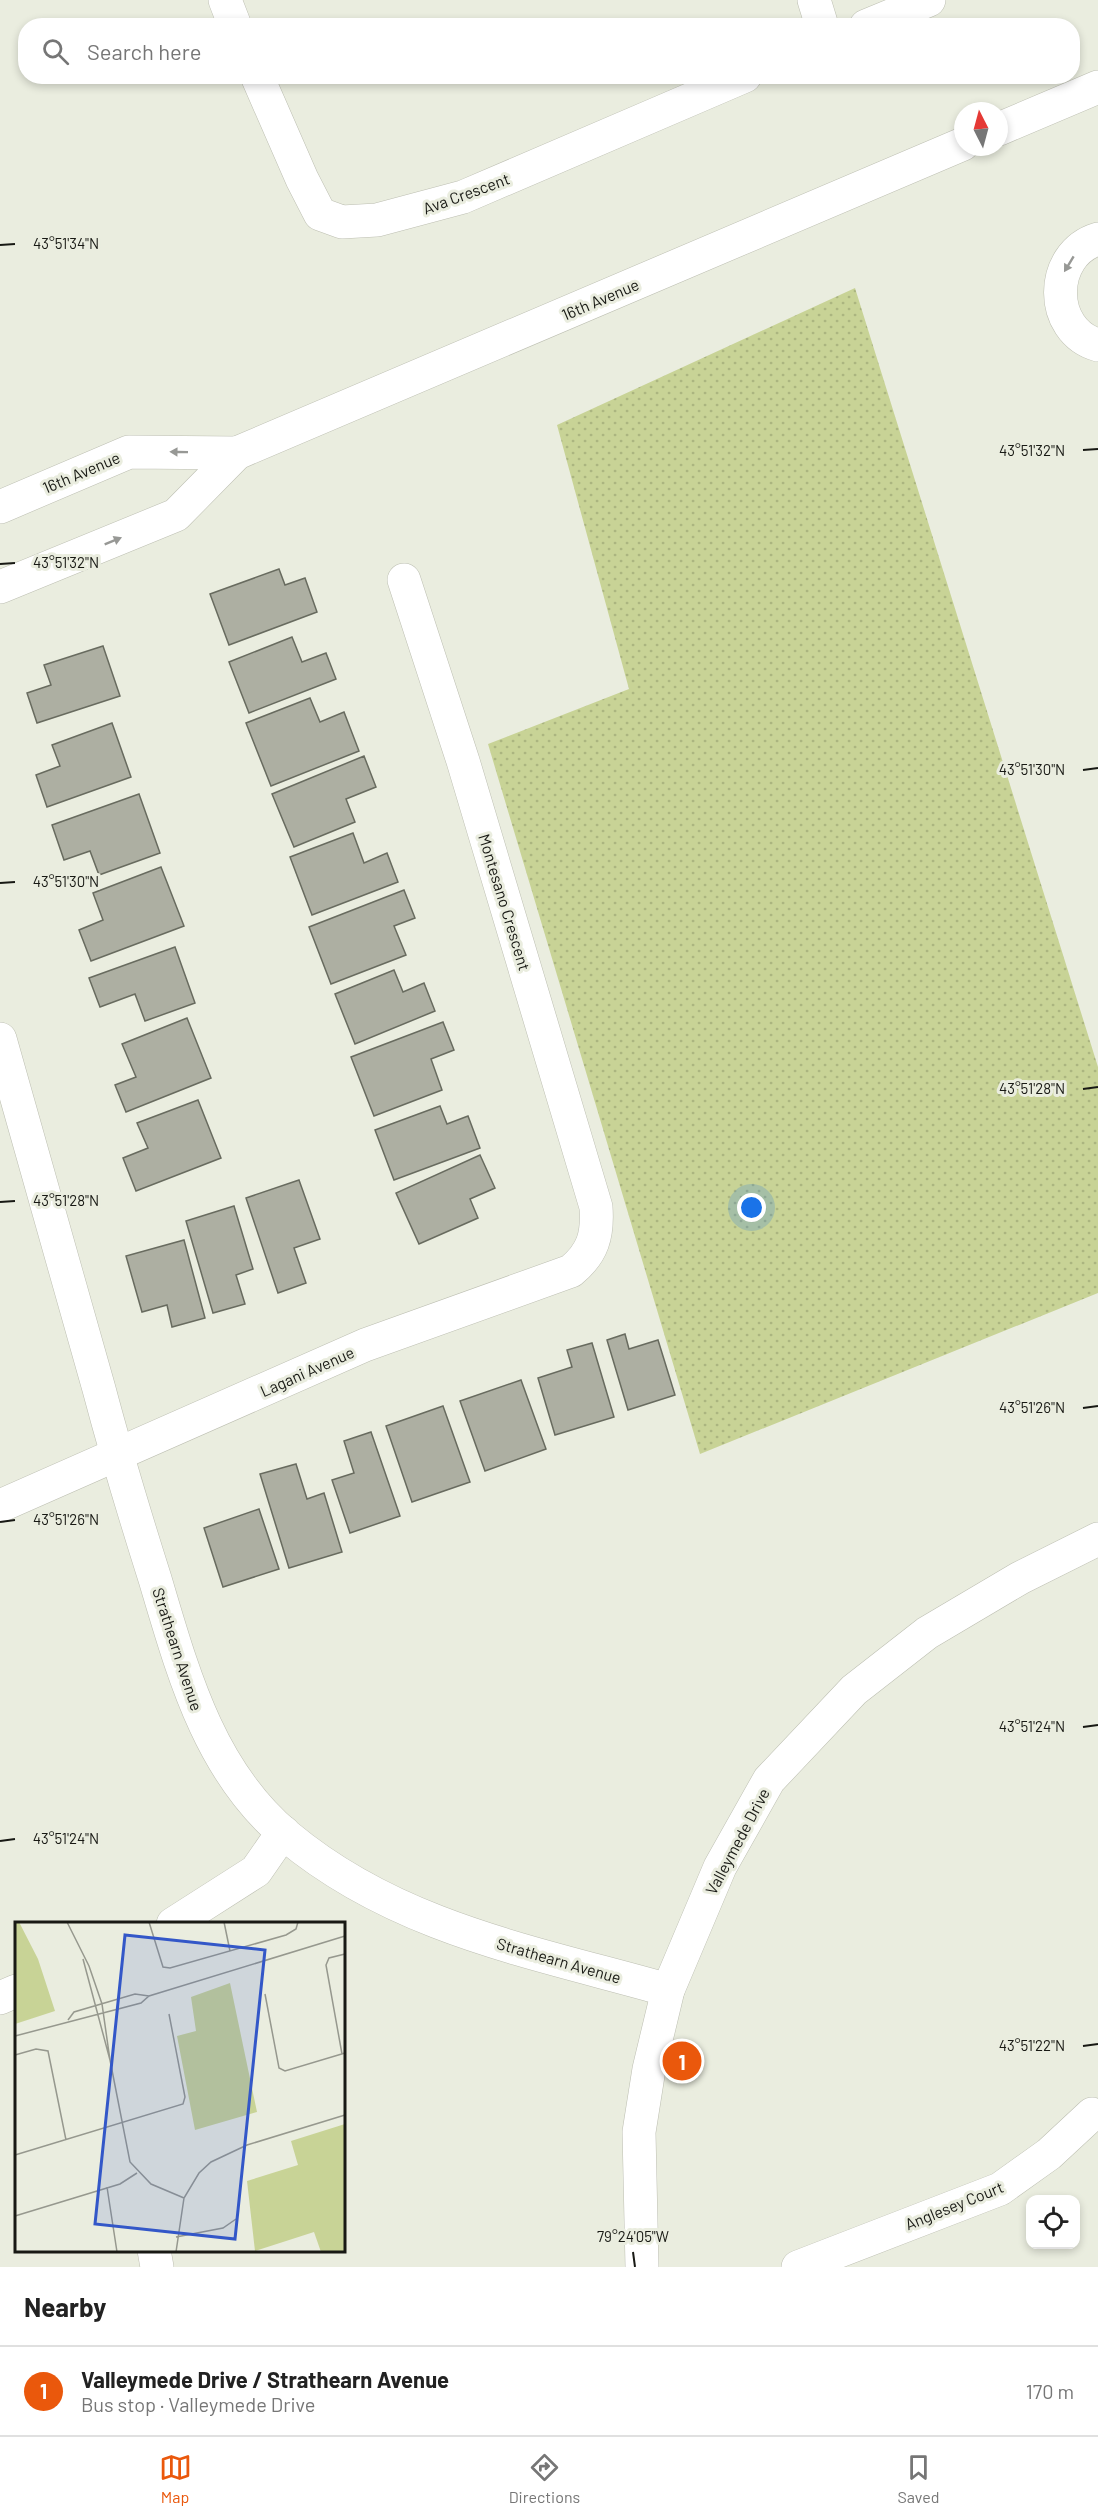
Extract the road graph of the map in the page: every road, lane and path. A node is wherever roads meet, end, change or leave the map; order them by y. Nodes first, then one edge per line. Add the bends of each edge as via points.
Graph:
1 (225, 0) edge
2 (814, 0) edge
3 (929, 0) edge
4 (232, 18) edge
5 (820, 18) edge
6 (885, 18) edge
7 (260, 84) edge
8 (726, 84) edge
9 (1098, 87) edge
10 (1008, 125) edge
11 (954, 148) edge
12 (1098, 239) edge
13 (1098, 345) edge
14 (237, 453) junction
15 (0, 507) edge
16 (405, 580) dead end
17 (0, 587) edge
18 (0, 1039) edge
19 (598, 1227) joint
20 (117, 1454) junction
21 (0, 1506) edge
22 (1098, 1539) edge
23 (283, 1832) junction
24 (175, 1922) edge
25 (668, 1990) junction
26 (15, 1991) edge
27 (0, 1998) edge
28 (1092, 2114) dead end
29 (154, 2252) edge
30 (157, 2267) edge
31 (642, 2267) edge
32 (798, 2267) edge

1 - 4 street
2 - 5 street
3 - 6 street
7 - 8 street, Ava Crescent via 320,214 342,222 377,220 463,197
9 - 10 street
11 - 14 street, 16th Avenue
12 -> 13 street via 1077,251 1065,266 1060,283 1060,302 1066,319 1077,334
14 -> 15 street, 16th Avenue via 129,452
17 -> 14 street, 16th Avenue via 176,515
16 - 19 street, Montesano Crescent via 474,796 596,1207
18 - 20 street, Strathearn Avenue
19 - 20 street, Lagani Avenue via 585,1259 571,1271 365,1345
20 - 21 street, Lagani Avenue
20 - 23 street, Strathearn Avenue via 195,1706 243,1789
22 - 25 street, Valleymede Drive via 1020,1578 927,1633 846,1698 769,1780 720,1867
23 - 24 street via 255,1871
23 - 25 street, Strathearn Avenue via 339,1874 403,1910 457,1931
25 - 31 street, Valleymede Drive via 639,2132
26 - 27 street
28 - 32 street, Anglesey Court via 1049,2154 1000,2189
29 - 30 street

